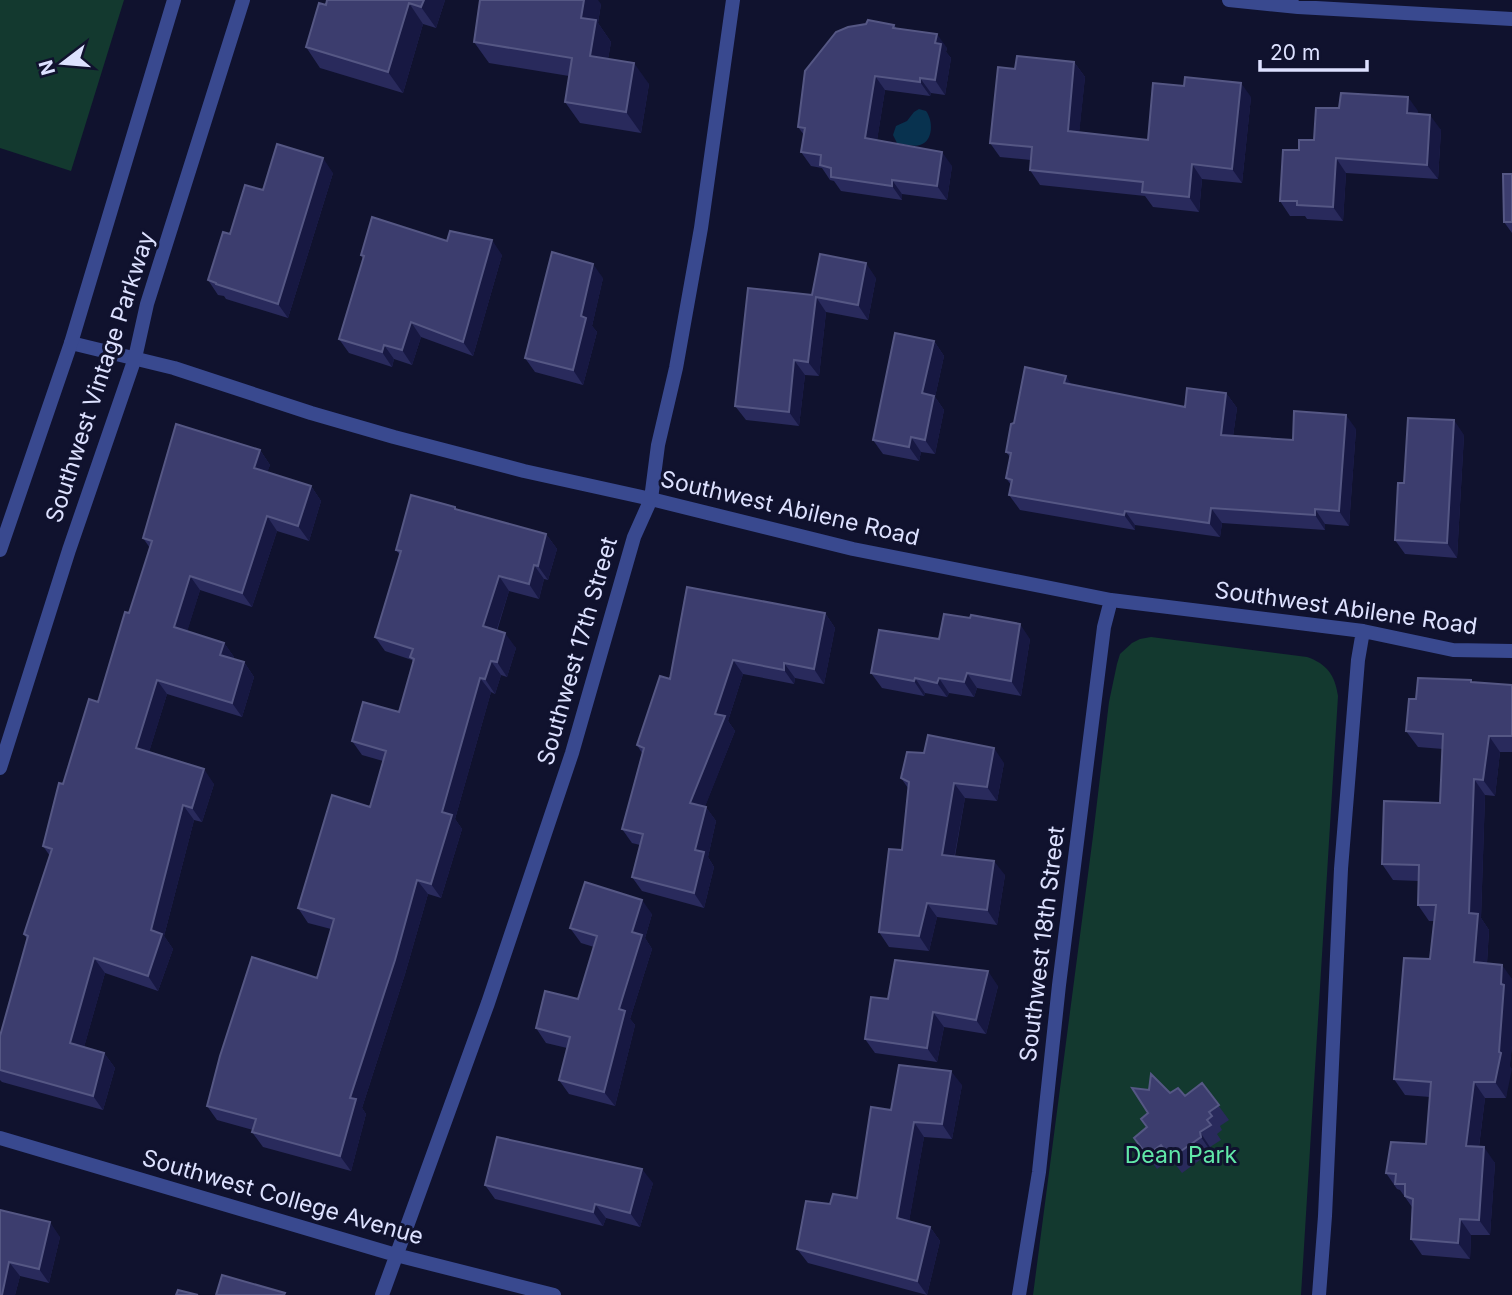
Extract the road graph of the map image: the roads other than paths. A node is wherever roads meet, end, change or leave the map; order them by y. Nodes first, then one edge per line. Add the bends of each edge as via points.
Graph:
1 (174, 0) edge
2 (243, 0) edge
3 (733, 0) edge
4 (1229, 0) edge
5 (1512, 19) edge
6 (71, 343) junction
7 (135, 358) junction
8 (651, 499) junction
9 (0, 550) edge
10 (1111, 600) junction
11 (1363, 631) junction
12 (1512, 651) edge
13 (0, 768) edge
14 (0, 1138) edge
15 (396, 1255) junction
16 (382, 1295) edge
17 (554, 1295) edge
18 (1019, 1295) edge
19 (1319, 1295) edge

1 - 6 street, Southwest Vintage Parkway
2 - 7 street, Southwest Vintage Parkway via 147,304
3 - 8 street, Southwest 17th Street via 701,228
4 - 5 street
6 - 7 street, Southwest Abilene Road
6 - 9 street, Southwest Vintage Parkway
7 - 8 street, Southwest Abilene Road via 394,437
7 - 13 street, Southwest Vintage Parkway
8 - 10 street, Southwest Abilene Road via 853,549
8 - 15 street, Southwest 17th Street via 634,537 568,766
10 - 11 street, Southwest Abilene Road
10 - 18 street, Southwest 18th Street via 1060,971 1039,1172
11 - 12 street, Southwest Abilene Road via 1453,650
11 - 19 street via 1341,869
14 - 15 street, Southwest College Avenue
15 - 16 street, Southwest 17th Street
15 - 17 street, Southwest College Avenue

